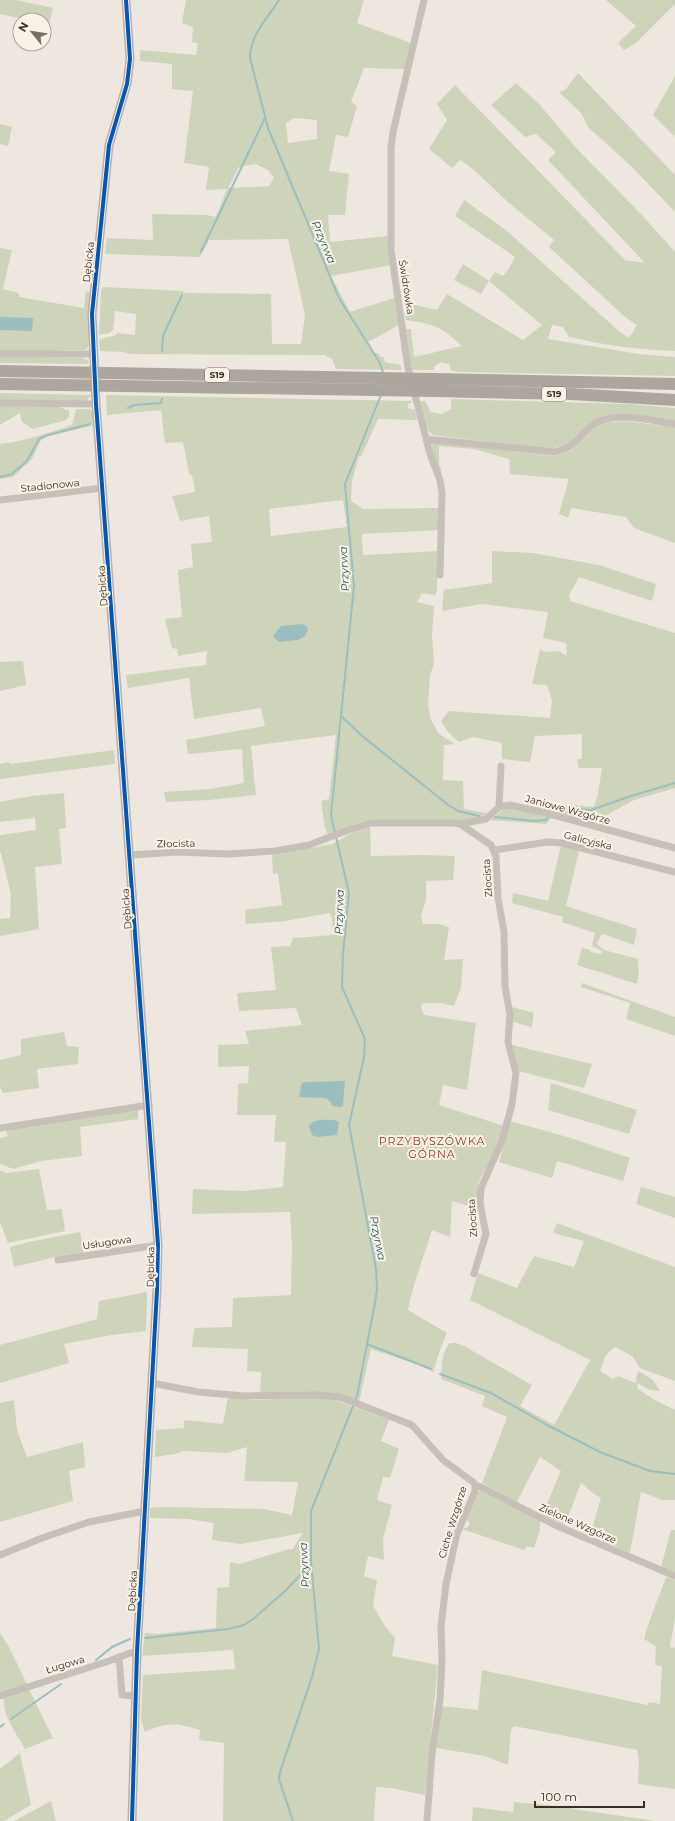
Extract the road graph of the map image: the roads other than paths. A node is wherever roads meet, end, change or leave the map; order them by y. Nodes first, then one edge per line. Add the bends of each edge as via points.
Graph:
1 (126, 0) edge
2 (424, 0) edge
3 (0, 354) edge
4 (93, 354) junction
5 (0, 371) edge
6 (0, 384) edge
7 (675, 384) edge
8 (433, 385) junction
9 (675, 400) edge
10 (0, 403) edge
11 (96, 404) junction
12 (675, 424) edge
13 (426, 439) junction
14 (103, 488) junction
15 (0, 500) edge
16 (440, 575) dead end
17 (501, 766) dead end
18 (499, 807) junction
19 (460, 824) junction
20 (675, 848) edge
21 (495, 850) junction
22 (130, 855) junction
23 (675, 872) edge
24 (149, 1105) junction
25 (0, 1128) edge
26 (158, 1245) junction
27 (58, 1260) dead end
28 (474, 1274) dead end
29 (152, 1383) junction
30 (475, 1485) junction
31 (145, 1511) junction
32 (0, 1556) edge
33 (675, 1576) edge
34 (137, 1652) junction
35 (119, 1657) junction
36 (0, 1696) edge
37 (135, 1696) junction
38 (132, 1821) edge
39 (427, 1821) edge

1 - 4 street, Dębicka via 130,59 105,170 92,314
2 - 13 street, Świdrówka via 393,132 391,250 408,368
3 - 4 street
4 - 11 street, Dębicka
5 - 8 highway, S19, bridge
6 - 8 highway, S19, bridge
7 - 8 highway, S19
8 - 9 highway, S19
10 - 11 street
11 - 14 street, Dębicka
12 - 13 street via 626,418 602,420 589,428 571,446 554,452
13 - 16 street, Świdrówka via 442,493
14 - 15 street, Stadionowa
14 - 22 street, Dębicka
17 - 18 street
18 - 19 street via 486,819
18 - 20 street, Janiowe Wzgórze via 510,805 546,813
19 - 21 street, Złocista via 485,840
19 - 22 street, Złocista via 371,823 309,845 267,852
21 - 23 street, Galicyjska via 548,842 557,843
21 - 28 street, Złocista via 498,898 504,932 505,986 510,1015 508,1042 516,1078 502,1141 481,1188 480,1203 486,1234
22 - 24 street, Dębicka
24 - 25 street
24 - 26 street, Dębicka
26 - 27 street, Usługowa
26 - 29 street, Dębicka
29 - 30 street, Ciche Wzgórze via 258,1397 331,1395 412,1425 443,1460
29 - 31 street, Dębicka
30 - 33 street, Zielone Wzgórze via 556,1525
30 - 39 street, Ciche Wzgórze via 475,1491 457,1534 446,1584 441,1626 440,1699 432,1754
31 - 32 street via 89,1522
31 - 34 street, Dębicka
34 - 35 street, Ługowa
34 - 37 street, Dębicka
35 - 36 street, Ługowa
35 - 37 street via 122,1695
37 - 38 street, Dębicka

